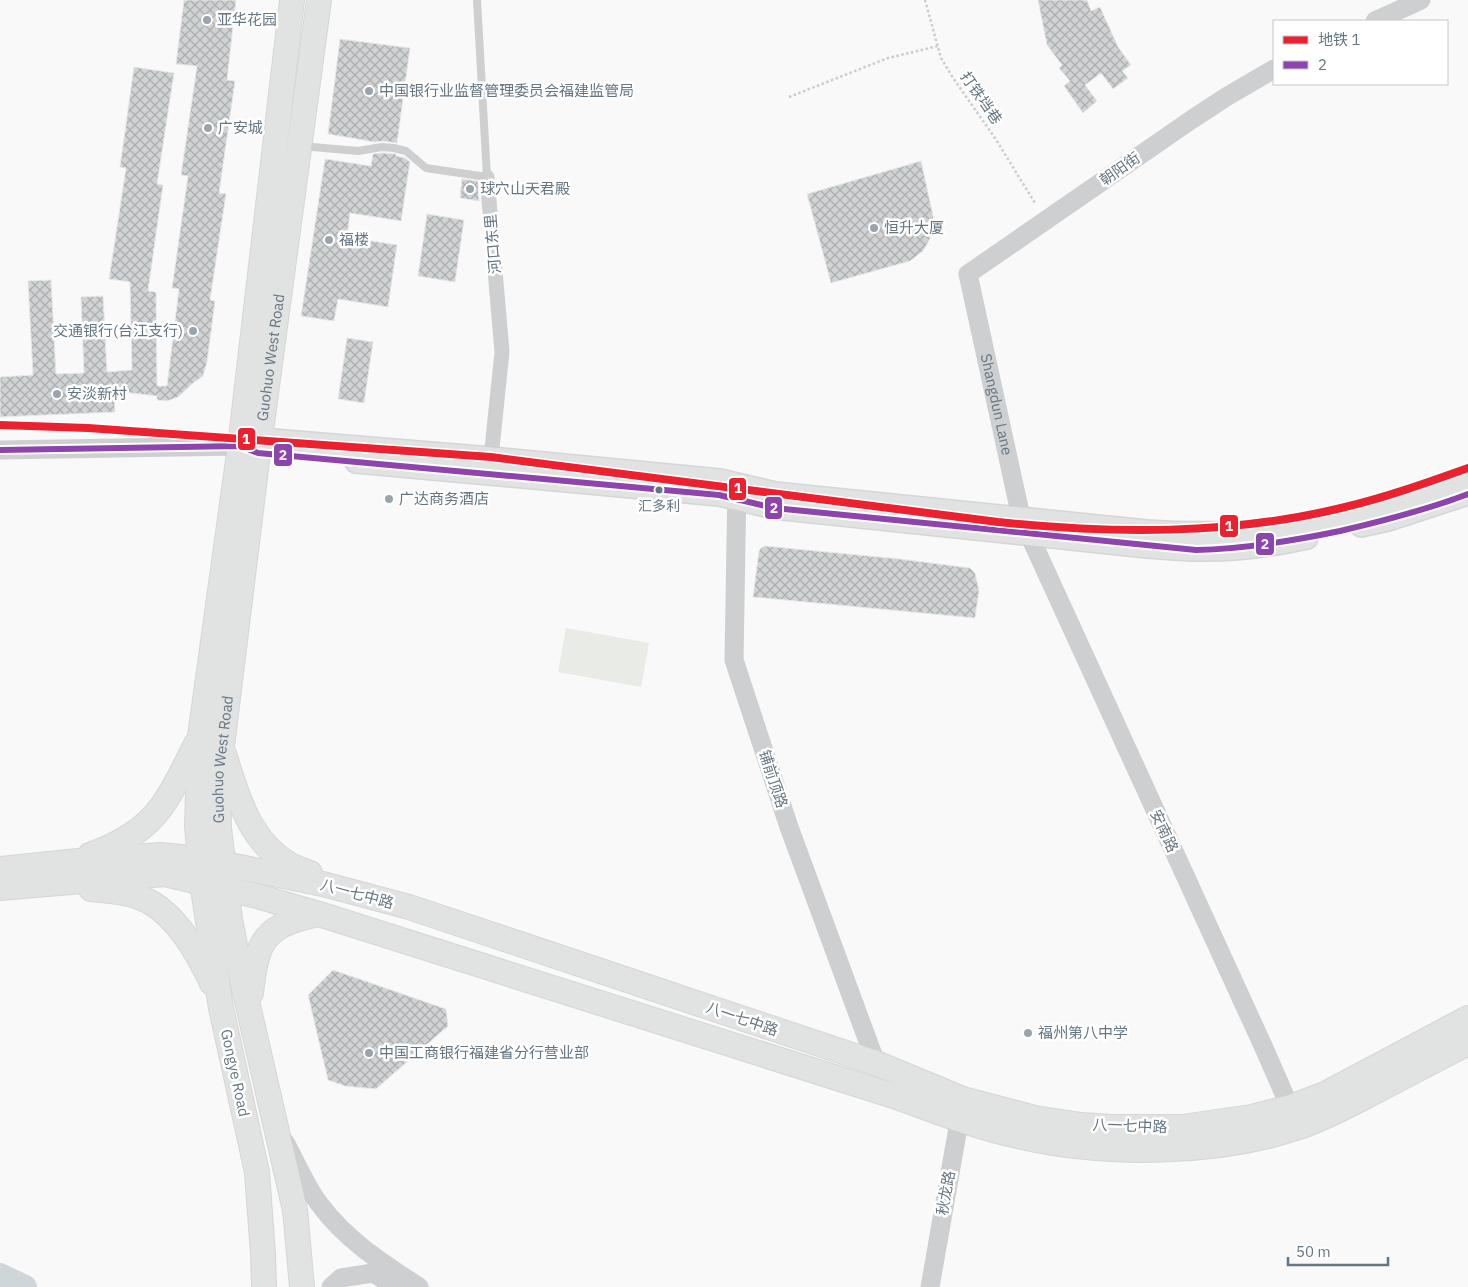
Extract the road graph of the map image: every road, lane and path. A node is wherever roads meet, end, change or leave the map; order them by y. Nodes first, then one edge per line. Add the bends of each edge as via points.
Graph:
1 (292, 0) edge
2 (319, 0) edge
3 (477, 0) edge
4 (925, 0) edge
5 (1421, 0) edge
6 (1377, 20) edge
7 (938, 46) junction
8 (1273, 70) edge
9 (789, 97) dead end
10 (300, 146) junction
11 (487, 177) junction
12 (1035, 203) dead end
13 (968, 274) joint
14 (253, 446) junction
15 (0, 450) edge
16 (491, 458) junction
17 (1464, 489) edge
18 (736, 491) junction
19 (1024, 526) junction
20 (200, 736) junction
21 (222, 745) junction
22 (200, 859) junction
23 (78, 861) junction
24 (224, 863) junction
25 (0, 869) edge
26 (202, 882) junction
27 (40, 884) junction
28 (323, 884) junction
29 (0, 888) edge
30 (227, 888) junction
31 (319, 914) junction
32 (221, 1008) junction
33 (249, 1009) junction
34 (1468, 1018) edge
35 (1468, 1043) edge
36 (876, 1064) junction
37 (967, 1111) junction
38 (1294, 1117) junction
39 (276, 1126) junction
40 (264, 1287) edge
41 (302, 1287) edge
42 (331, 1287) edge
43 (396, 1287) edge
44 (419, 1287) edge
45 (930, 1287) edge
46 (939, 1287) edge

1 - 14 main road, Guohuo West Road
2 - 10 main road, Guohuo West Road
3 - 11 lane, 河口东里
4 - 7 path, 打铁垱巷
5 - 6 street
7 - 9 path via 888,58
7 - 12 path, 打铁垱巷 via 953,78
8 - 13 street, 朝阳街 via 1198,116
10 - 11 lane via 358,151 394,148 406,151 426,168
10 - 14 main road, Guohuo West Road
11 - 16 street, 河口东里 via 502,352
13 - 19 street, Shangdun Lane
14 - 15 street
14 - 16 main road
14 - 18 main road
14 - 20 main road, Guohuo West Road
14 - 21 main road, Guohuo West Road
16 - 18 main road
17 - 19 main road via 1323,522 1245,532 1205,534
18 - 19 main road via 774,508
18 - 36 street, 铺前顶路 via 734,660 789,827
19 - 38 street, 安南路
20 - 22 main road, Guohuo West Road via 197,825
20 - 23 main road via 152,819 114,846
21 - 24 main road, Guohuo West Road via 218,779
21 - 28 main road via 240,802 253,829 269,849
22 - 23 main road, 八一七中路 via 161,855
22 - 24 main road, 八一七中路
22 - 26 main road, Gongye Road
23 - 25 main road, 八一七中路
24 - 28 main road, 八一七中路
24 - 30 main road, Gongye Road
26 - 27 main road, 八一七中路 via 165,874
26 - 30 main road, 八一七中路
26 - 32 main road, Gongye Road
27 - 29 main road, 八一七中路
27 - 32 main road via 133,895 163,911 186,939 212,982
28 - 36 main road, 八一七中路 via 409,907
30 - 31 main road, 八一七中路
30 - 33 main road, Gongye Road
31 - 33 main road via 294,921 268,934 254,963
31 - 37 main road, 八一七中路 via 870,1088
32 - 40 main road, Gongye Road via 257,1172
33 - 39 main road, Gongye Road
34 - 38 main road, 八一七中路 via 1325,1094
35 - 38 main road, 八一七中路 via 1334,1113
36 - 37 main road, 八一七中路
37 - 38 main road, 八一七中路 via 1022,1137 1130,1150 1229,1143
37 - 45 street, 秋龙路
37 - 46 street, 秋龙路
39 - 41 main road, Gongye Road via 295,1210
39 - 44 street via 320,1206 350,1238
42 - 43 street via 341,1278 373,1273

